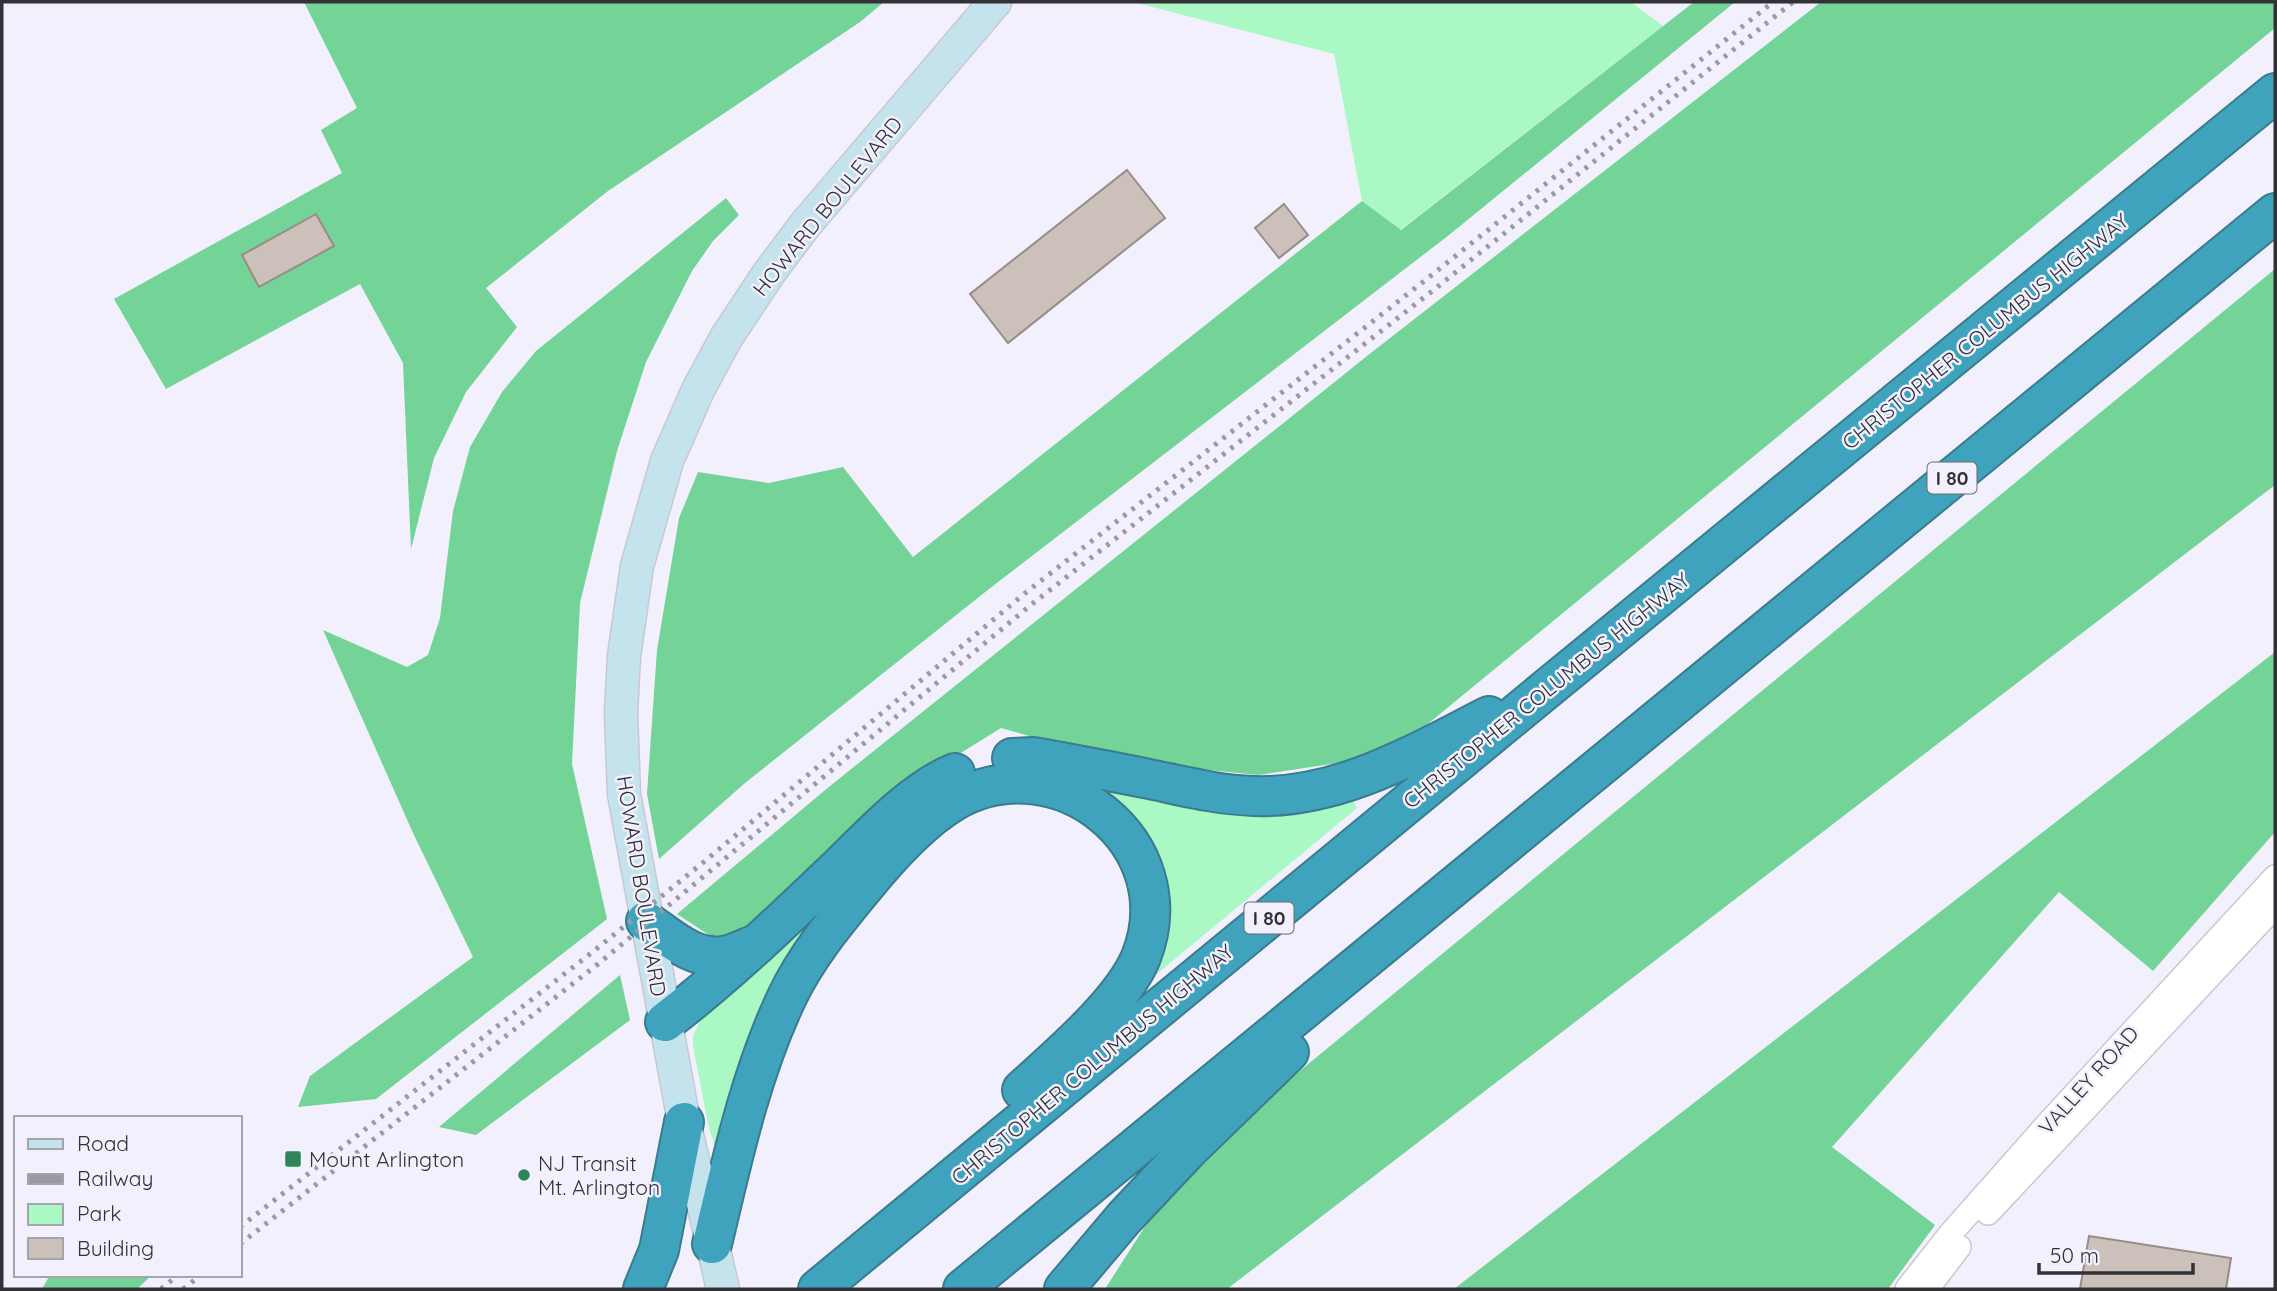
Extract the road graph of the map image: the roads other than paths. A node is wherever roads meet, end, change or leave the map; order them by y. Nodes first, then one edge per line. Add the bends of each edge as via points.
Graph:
1 (995, 2) edge
2 (2275, 93) edge
3 (2275, 212) edge
4 (1555, 682) junction
5 (2275, 877) edge
6 (2275, 906) edge
7 (646, 921) junction
8 (759, 943) junction
9 (1296, 1016) junction
10 (665, 1022) junction
11 (684, 1122) junction
12 (983, 1153) junction
13 (712, 1244) junction
14 (643, 1289) edge
15 (723, 1289) edge
16 (818, 1289) edge
17 (963, 1289) edge
18 (1064, 1289) edge
19 (1907, 1289) edge
20 (1927, 1289) edge

1 - 7 main road, HOWARD BOULEVARD via 769,273 726,338 667,461 637,566 621,713 624,794
2 - 4 highway, CHRISTOPHER COLUMBUS HIGHWAY / I 80
3 - 9 highway, I 80
4 - 8 highway via 1379,771 1299,793 1255,797 1214,792 1033,757 975,765 907,803
4 - 12 highway, CHRISTOPHER COLUMBUS HIGHWAY / I 80
5 - 19 street, VALLEY ROAD via 2052,1119
6 - 20 street, VALLEY ROAD via 1965,1238
7 - 8 highway via 688,950 712,957
7 - 10 main road, HOWARD BOULEVARD
8 - 10 highway
9 - 17 highway, I 80
9 - 18 highway via 1288,1054 1188,1150
10 - 11 main road, HOWARD BOULEVARD
11 - 13 main road, HOWARD BOULEVARD
11 - 14 highway via 659,1250
12 - 13 highway via 1001,1109 1091,1024 1127,981 1141,957 1150,914 1143,870 1115,824 1076,796 1034,783 992,786 942,809 884,862 826,933 788,995 759,1063
12 - 16 highway, CHRISTOPHER COLUMBUS HIGHWAY / I 80
13 - 15 main road, HOWARD BOULEVARD

